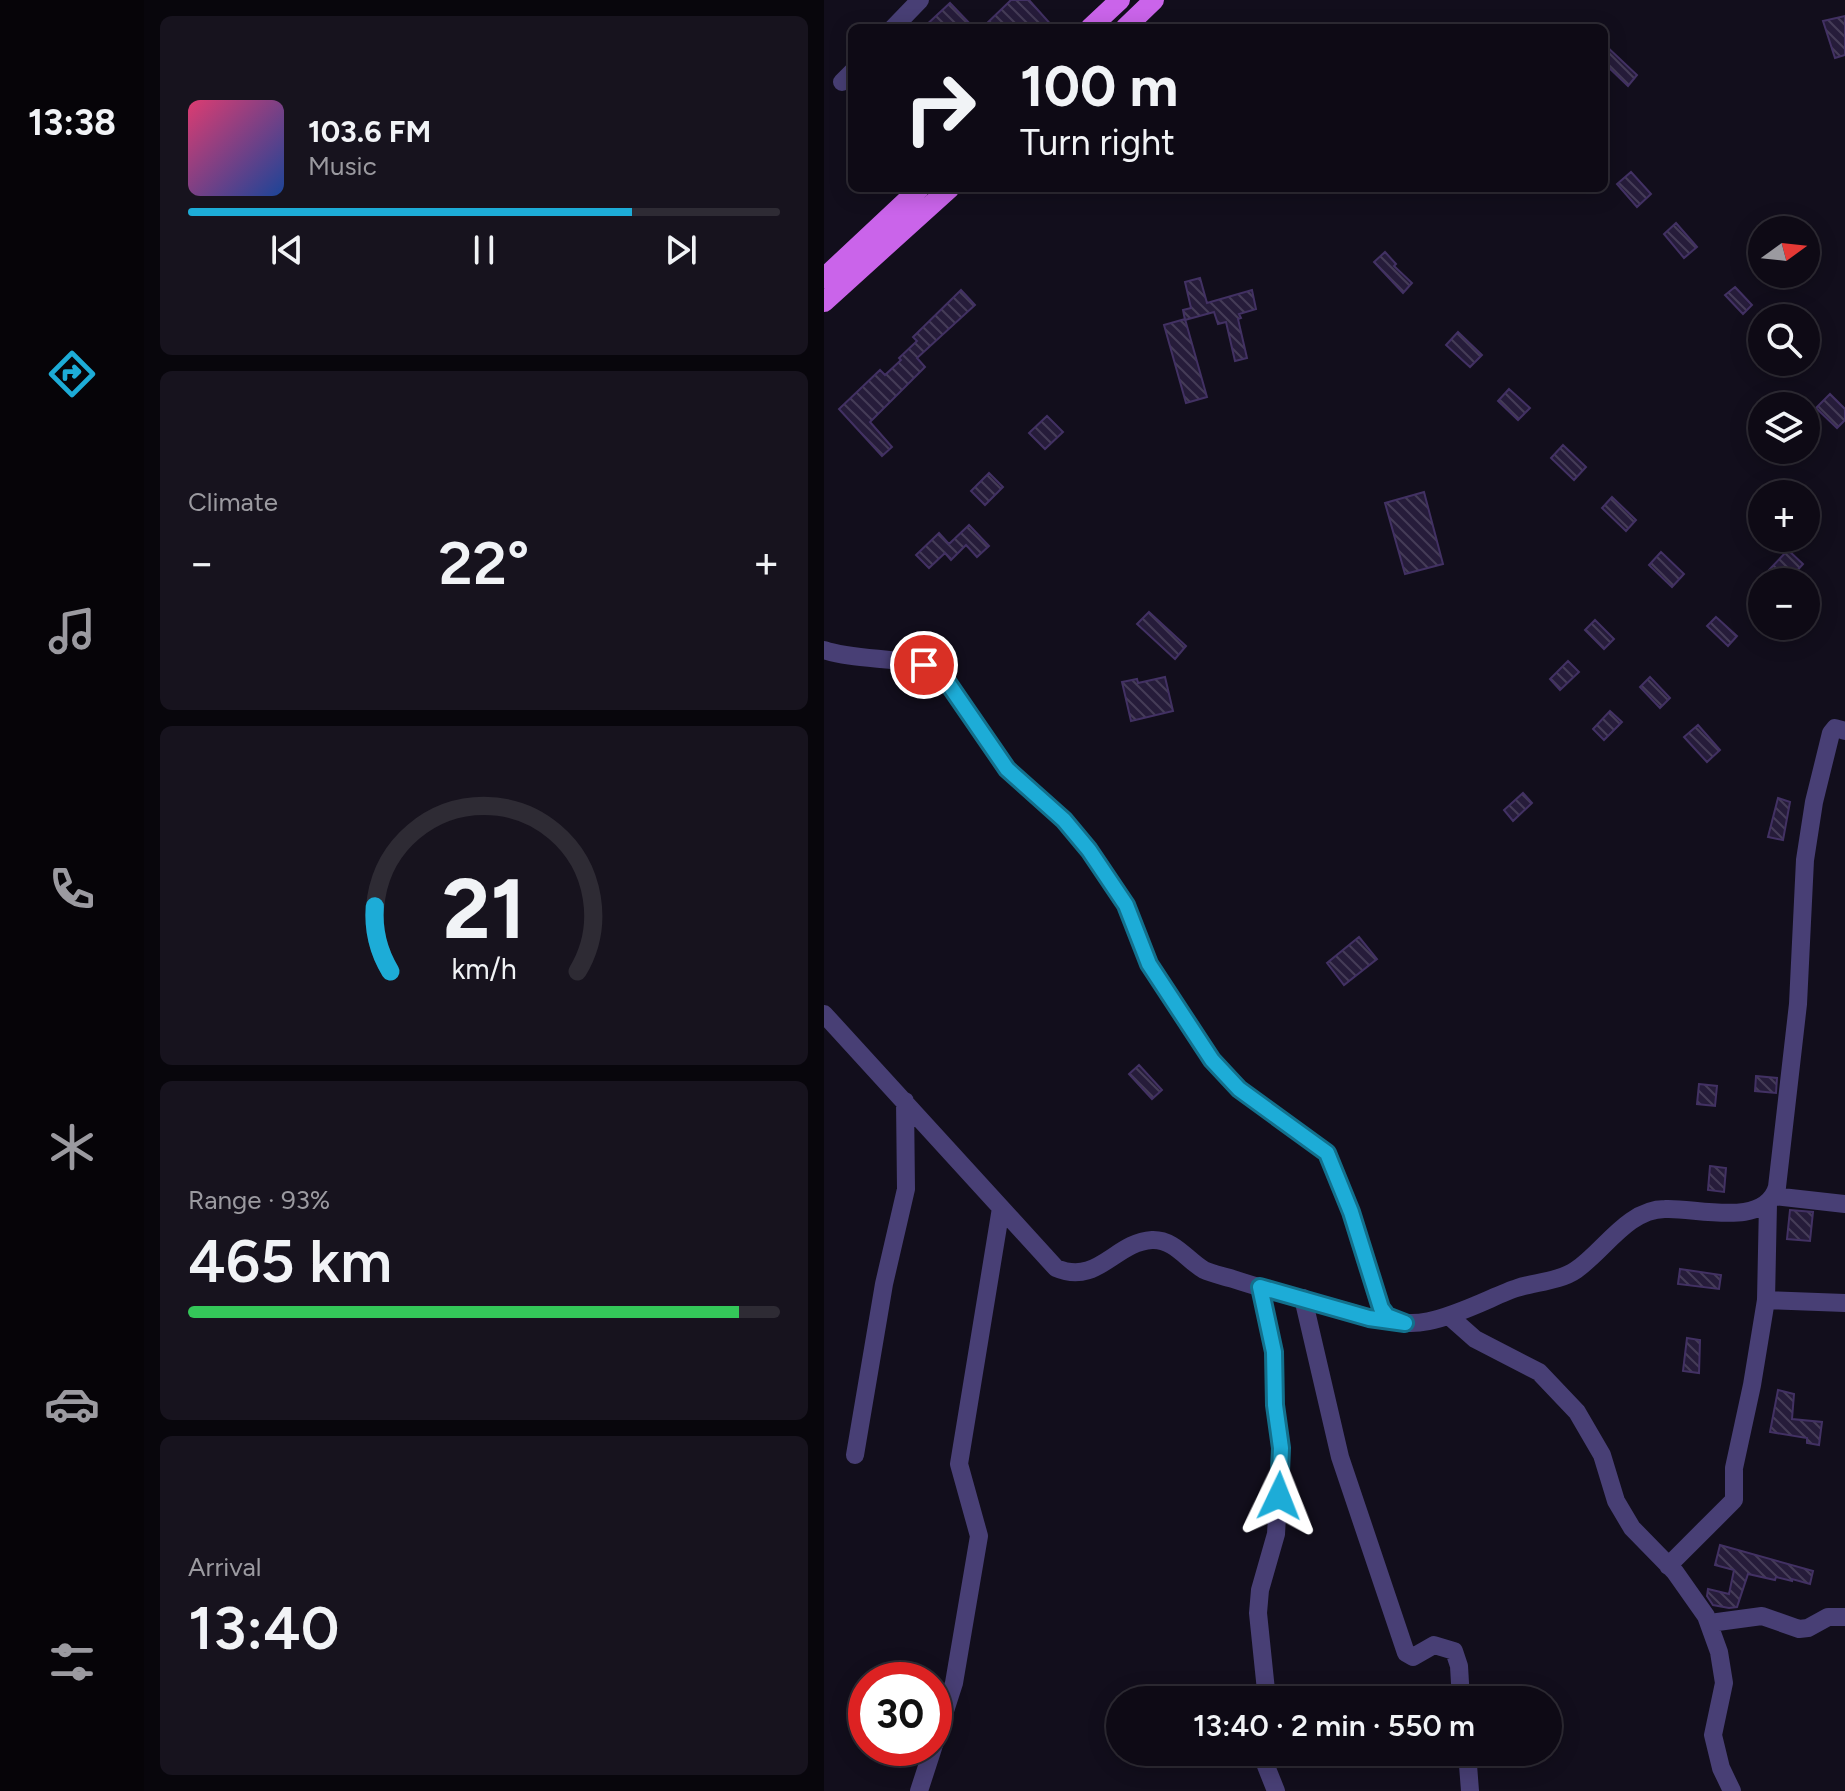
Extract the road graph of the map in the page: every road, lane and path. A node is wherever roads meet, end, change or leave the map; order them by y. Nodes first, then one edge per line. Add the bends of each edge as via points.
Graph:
1 (920, 0) edge
2 (1120, 0) edge
3 (1154, 0) edge
4 (897, 24) edge
5 (1094, 24) edge
6 (1129, 24) edge
7 (916, 192) edge
8 (946, 192) edge
9 (824, 278) edge
10 (824, 302) edge
11 (824, 650) edge
12 (1845, 731) edge
13 (824, 1014) edge
14 (905, 1101) junction
15 (1771, 1200) junction
16 (1845, 1204) edge
17 (1001, 1208) junction
18 (1260, 1287) junction
19 (1303, 1298) junction
20 (1766, 1300) junction
21 (1845, 1303) edge
22 (1449, 1316) junction
23 (1405, 1323) junction
24 (855, 1455) dead end
25 (1668, 1566) junction
26 (1845, 1617) edge
27 (1710, 1623) junction
28 (1266, 1686) edge
29 (1460, 1686) edge
30 (952, 1689) edge
31 (927, 1766) edge
32 (1266, 1766) edge
33 (1468, 1766) edge
34 (919, 1791) edge
35 (1276, 1791) edge
36 (1470, 1791) edge
37 (1732, 1791) edge

1 - 4 street
2 - 5 main road
3 - 6 main road
7 - 9 main road
8 - 10 main road
11 - 23 street via 924,665 941,673 1007,769 1089,850 1126,905 1149,964 1212,1060 1239,1089 1327,1153 1381,1308
12 - 15 street via 1835,728 1831,733 1807,845 1798,1004 1777,1187
13 - 14 street
14 - 17 street
14 - 24 street via 906,1189
15 - 16 street
15 - 20 street
15 - 22 street via 1738,1212 1667,1208 1641,1215 1573,1272
17 - 18 street via 1056,1268 1067,1273 1097,1268 1152,1240 1168,1244 1205,1270
17 - 30 street via 959,1464 979,1536
18 - 19 street
18 - 28 street via 1274,1352 1281,1448 1279,1515 1258,1613
19 - 23 street
19 - 29 street via 1340,1457 1406,1653 1413,1657 1434,1645 1449,1647 1459,1666
20 - 21 street
20 - 25 street via 1734,1468 1734,1500
22 - 23 street
22 - 25 street via 1475,1339 1539,1372 1559,1391 1602,1455 1627,1520
25 - 27 street
26 - 27 street via 1828,1617 1799,1629 1762,1616
27 - 37 street via 1724,1683 1713,1735
31 - 34 street
32 - 35 street
33 - 36 street

